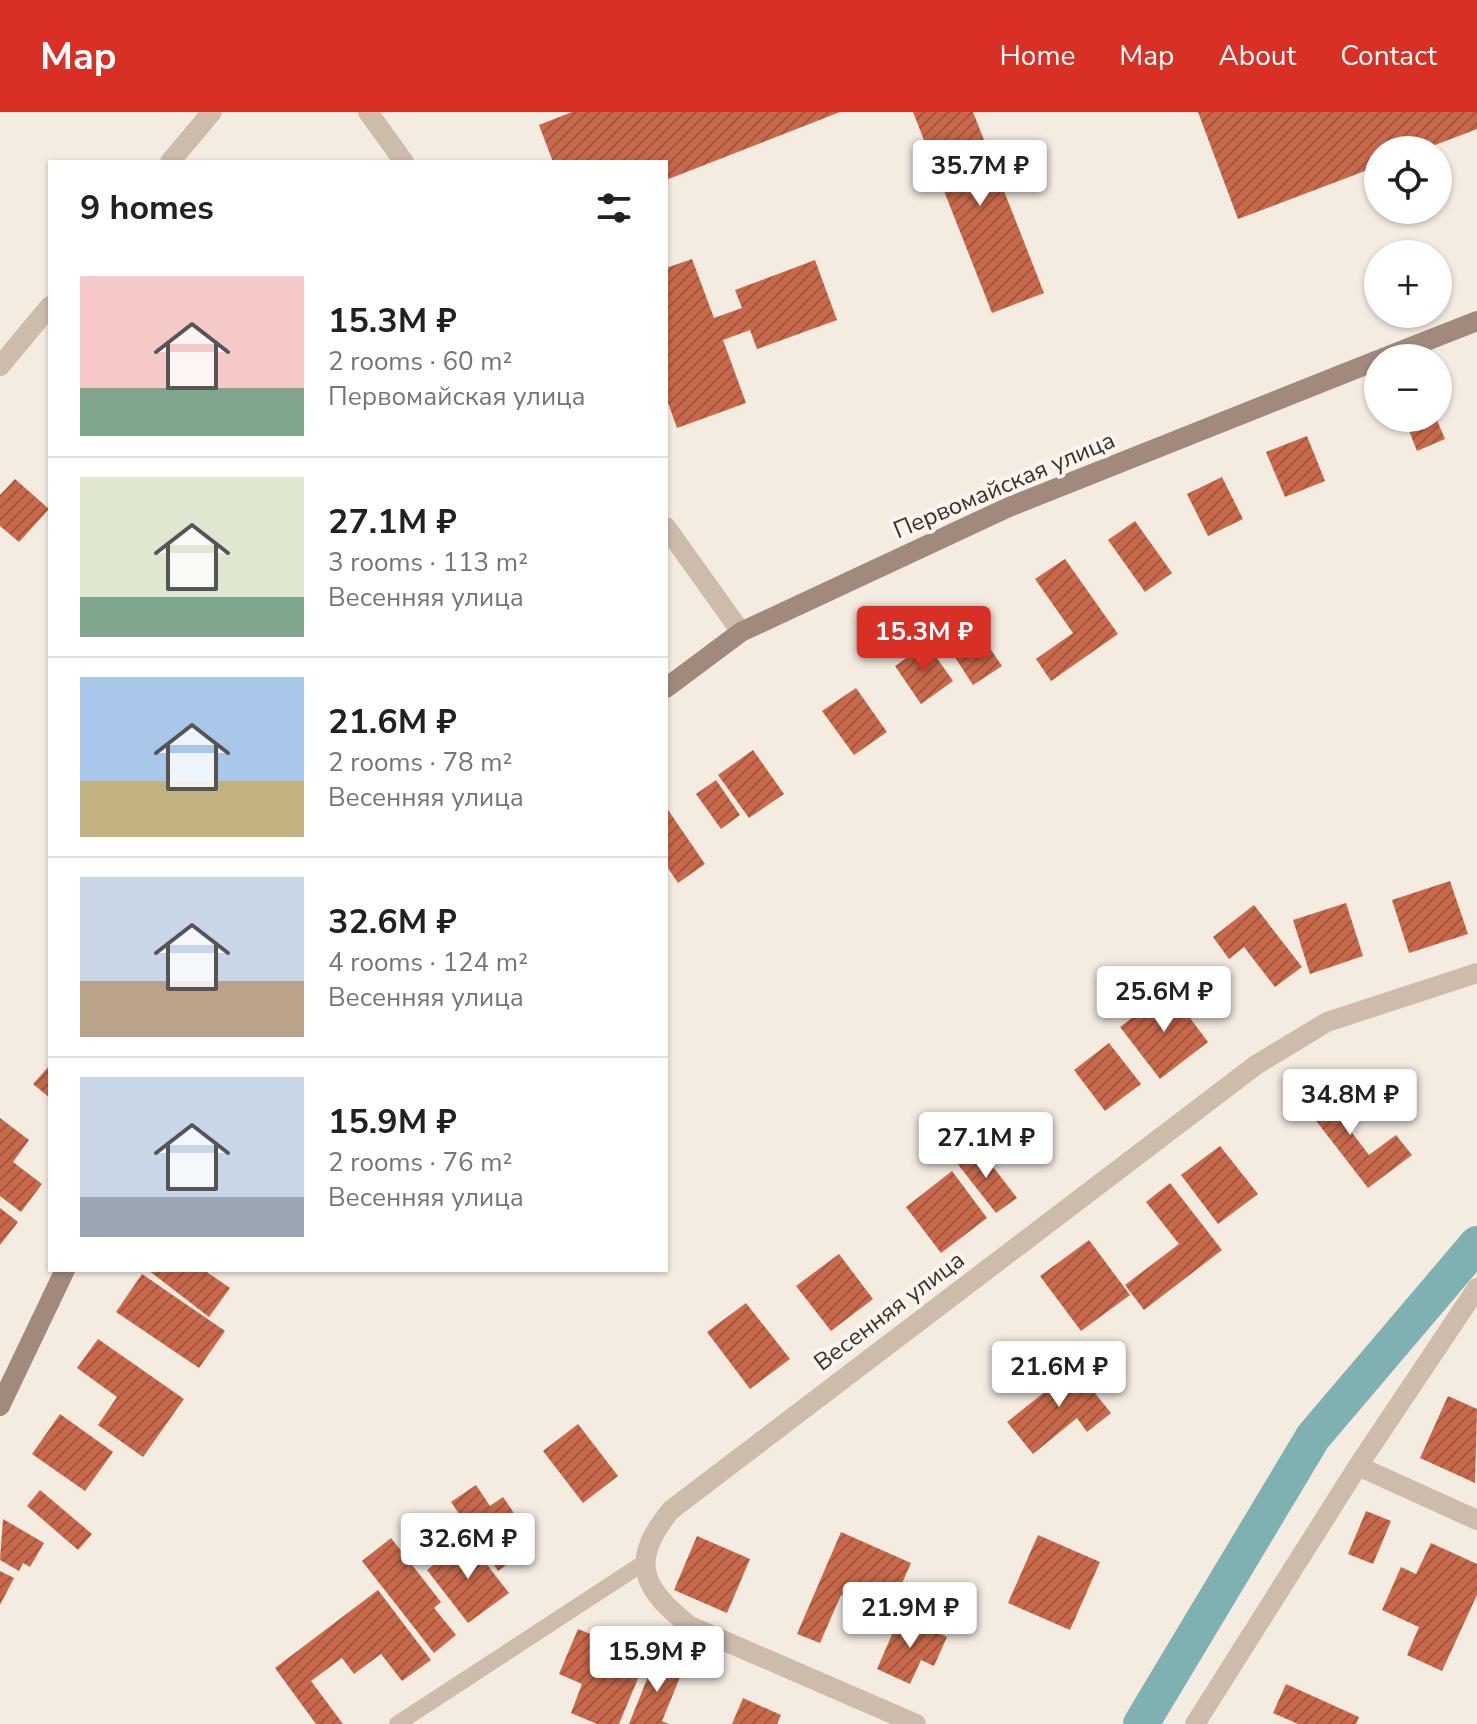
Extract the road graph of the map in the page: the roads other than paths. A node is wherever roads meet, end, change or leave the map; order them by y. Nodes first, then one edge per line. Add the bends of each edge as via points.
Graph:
1 (212, 112) edge
2 (368, 112) edge
3 (172, 160) edge
4 (403, 160) edge
5 (48, 308) edge
6 (1477, 321) edge
7 (1418, 344) edge
8 (1, 363) edge
9 (1364, 365) edge
10 (668, 530) edge
11 (741, 632) junction
12 (668, 687) edge
13 (1477, 973) edge
14 (64, 1272) edge
15 (1477, 1288) edge
16 (0, 1406) edge
17 (1358, 1466) junction
18 (1477, 1520) edge
19 (645, 1562) junction
20 (397, 1724) edge
21 (916, 1724) edge
22 (1195, 1724) edge

1 - 3 street
2 - 4 street
5 - 8 street
6 - 7 main road, Первомайская улица
9 - 11 main road, Первомайская улица via 1009,507
10 - 11 street
11 - 12 main road, Первомайская улица
13 - 19 street, Весенняя улица via 1327,1022 1256,1065 671,1510 651,1534
14 - 16 main road
15 - 17 street
17 - 18 street
17 - 22 street
19 - 20 lane
19 - 21 street via 649,1584 664,1606 690,1626

